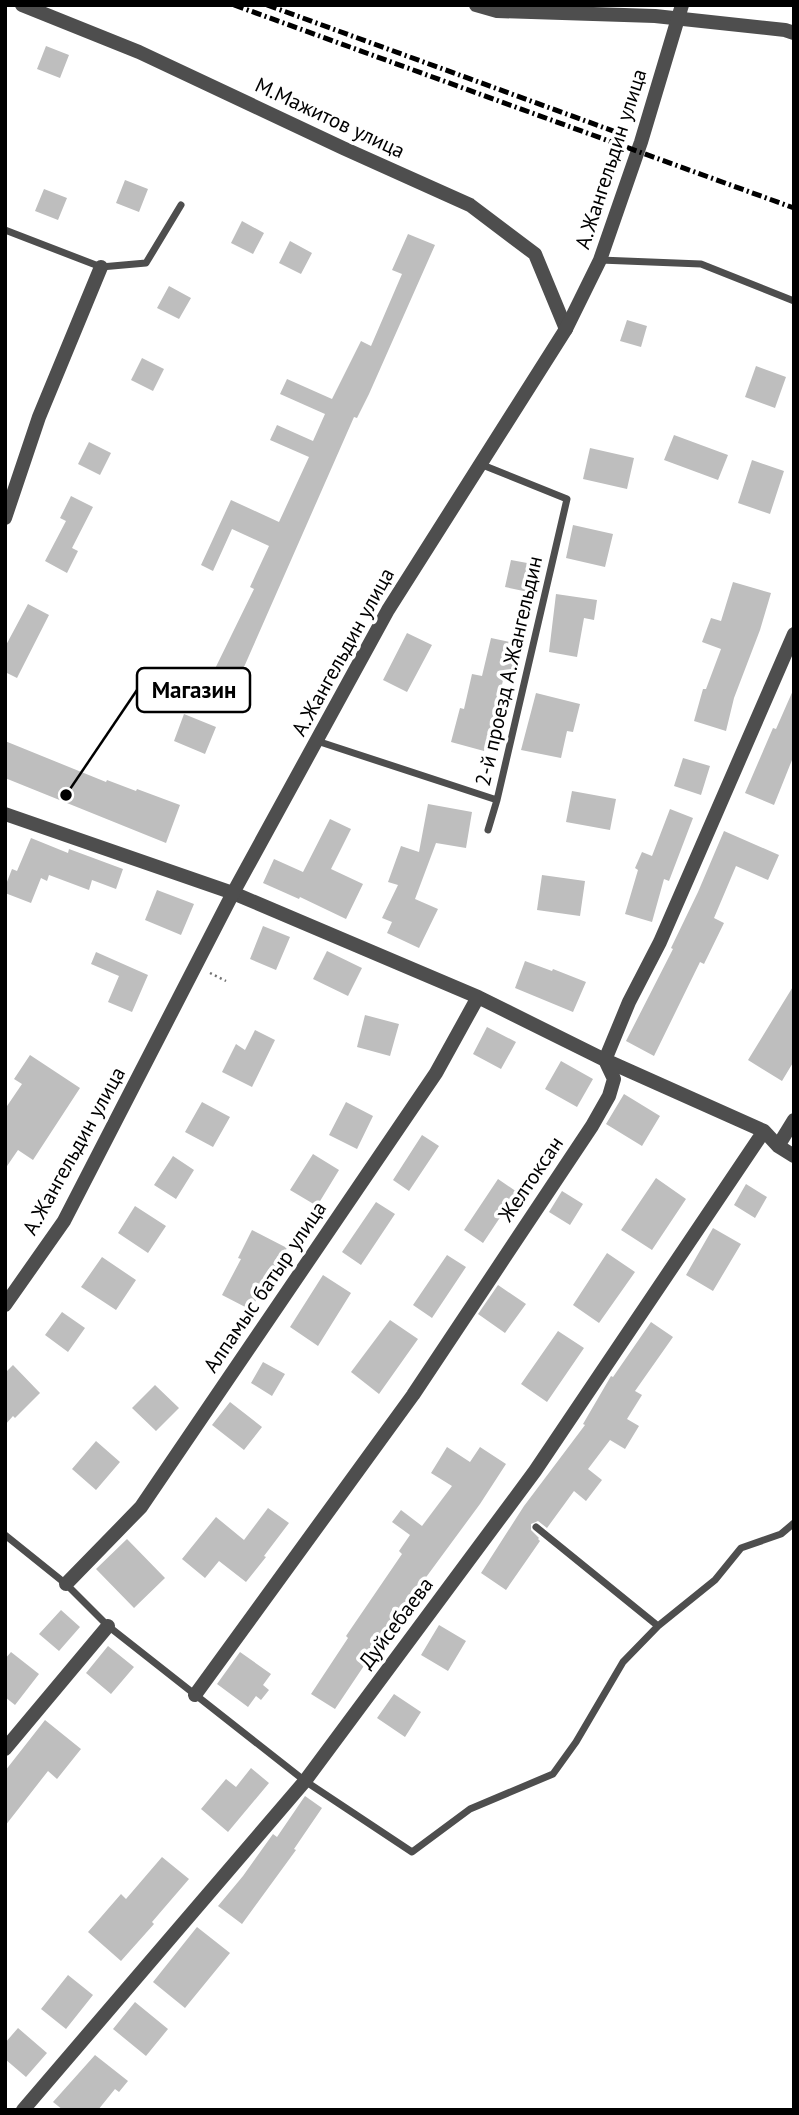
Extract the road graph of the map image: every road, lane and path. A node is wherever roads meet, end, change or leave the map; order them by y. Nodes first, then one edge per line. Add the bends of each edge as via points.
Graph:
1 (22, 5) edge
2 (476, 5) edge
3 (712, 5) edge
4 (680, 11) edge
5 (699, 19) junction
6 (794, 33) edge
7 (181, 205) dead end
8 (5, 230) edge
9 (600, 260) junction
10 (101, 267) junction
11 (794, 301) edge
12 (566, 329) junction
13 (480, 464) junction
14 (5, 518) edge
15 (794, 634) edge
16 (317, 741) junction
17 (497, 800) junction
18 (5, 814) edge
19 (488, 830) dead end
20 (233, 893) junction
21 (478, 997) junction
22 (606, 1060) junction
23 (794, 1120) edge
24 (764, 1131) junction
25 (778, 1146) junction
26 (794, 1156) edge
27 (5, 1305) edge
28 (794, 1523) edge
29 (536, 1527) dead end
30 (5, 1535) edge
31 (66, 1584) junction
32 (108, 1626) junction
33 (658, 1626) junction
34 (195, 1695) junction
35 (5, 1749) edge
36 (305, 1782) junction
37 (23, 2110) edge

1 - 12 street, М.Мажитов улица via 139,52 470,205 535,254
2 - 4 street via 497,10
3 - 5 street
4 - 5 street
4 - 9 street, А.Жангельдин улица
5 - 6 street
7 - 10 lane via 146,263
8 - 10 lane
9 - 11 lane via 701,264
9 - 12 street, А.Жангельдин улица
10 - 14 street via 39,417
12 - 13 street, А.Жангельдин улица
13 - 16 street, А.Жангельдин улица via 388,610
13 - 17 lane, 2-й проезд А.Жангельдин via 567,499
15 - 22 street, Желтоксан
16 - 17 lane, 2-й проезд А.Жангельдин
16 - 20 street, А.Жангельдин улица
17 - 19 lane
18 - 20 street
20 - 21 street
20 - 27 street, А.Жангельдин улица via 64,1221
21 - 22 street
21 - 31 street, Алпамыс батыр улица via 436,1073 141,1507
22 - 24 street
22 - 34 street, Желтоксан via 614,1079 592,1126 413,1395
23 - 25 street
24 - 25 street
24 - 36 street, Дуйсебаева via 535,1471
25 - 26 street
28 - 33 lane via 781,1534 741,1548 715,1580
29 - 33 lane
30 - 31 lane
31 - 32 lane
32 - 34 lane
32 - 35 street
33 - 36 lane via 623,1662 553,1774 470,1809 412,1853
34 - 36 lane
36 - 37 street, Дуйсебаева

